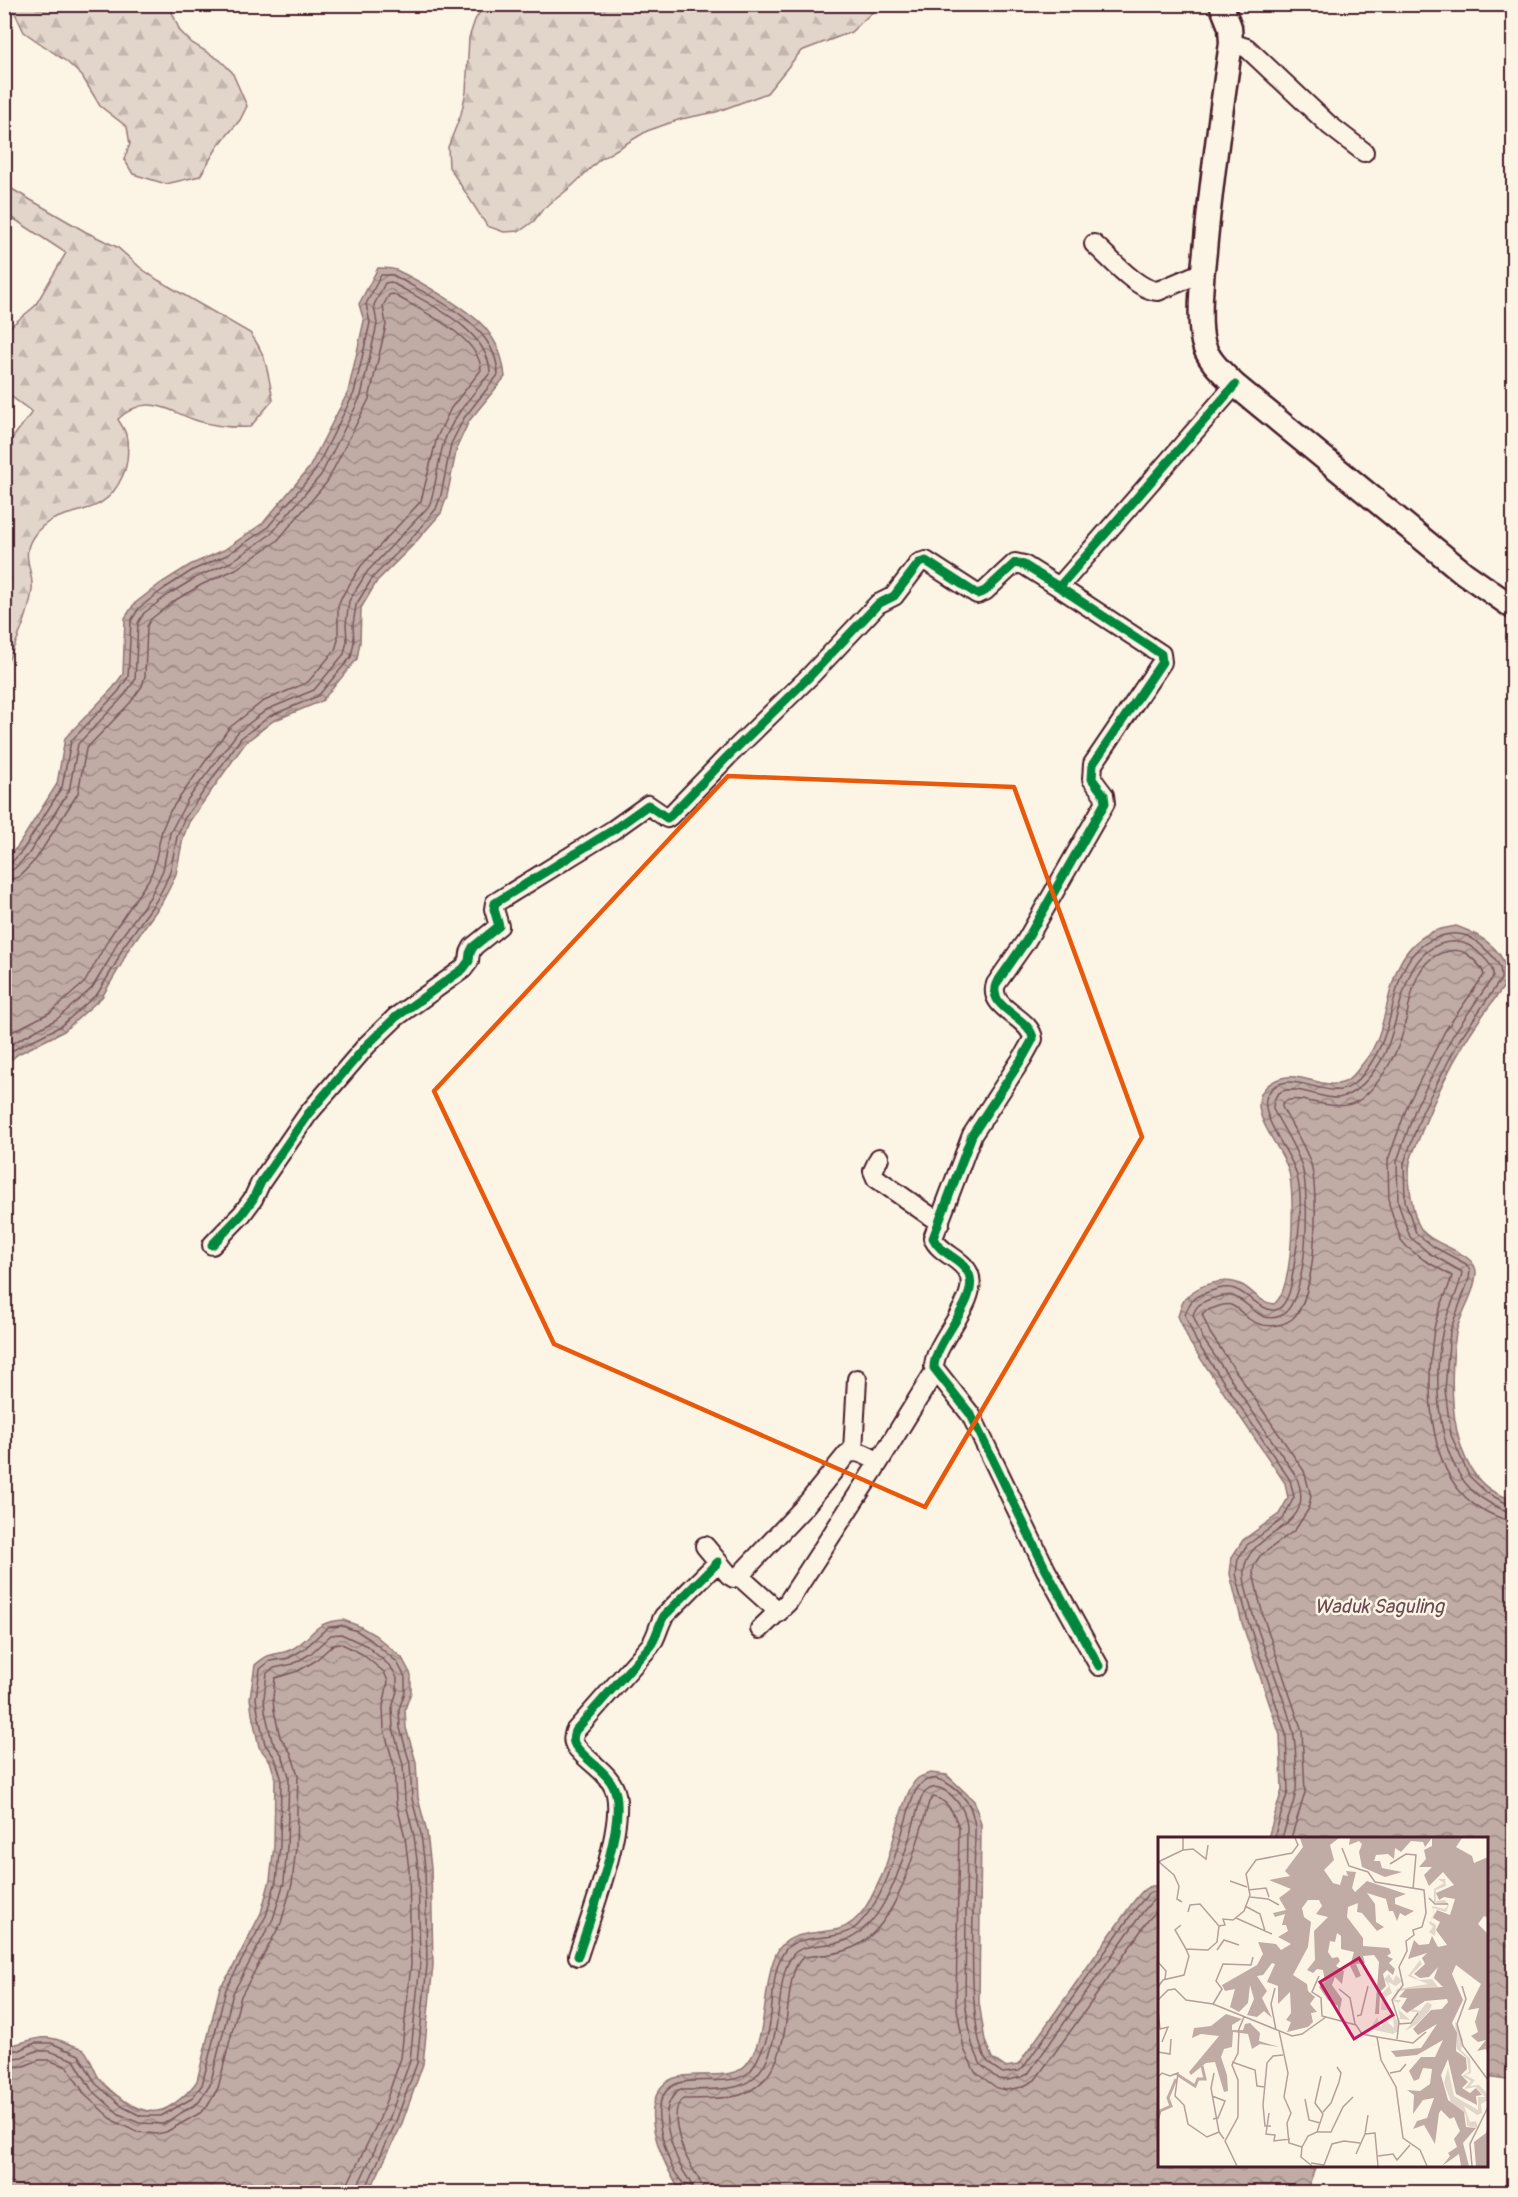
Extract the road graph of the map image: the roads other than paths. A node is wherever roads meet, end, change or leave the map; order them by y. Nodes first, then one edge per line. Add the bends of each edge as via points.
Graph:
1 (1221, 4) edge
2 (1231, 43) junction
3 (1364, 152) dead end
4 (1094, 244) dead end
5 (1203, 272) junction
6 (1235, 385) junction
7 (1059, 587) junction
8 (1514, 608) edge
9 (879, 1158) dead end
10 (940, 1223) junction
11 (212, 1245) dead end
12 (935, 1371) junction
13 (857, 1379) dead end
14 (853, 1451) junction
15 (879, 1462) junction
16 (705, 1546) dead end
17 (718, 1562) junction
18 (739, 1576) junction
19 (780, 1612) junction
20 (760, 1629) dead end
21 (1099, 1666) dead end
22 (578, 1956) dead end

1 - 2 main road via 1230,27
2 - 3 street via 1246,48
2 - 5 main road
4 - 5 street via 1140,286 1152,291
5 - 6 main road via 1203,342 1208,355
6 - 7 street
6 - 8 main road via 1464,573
7 - 10 street via 1161,654 1162,662 1093,764 1092,779 1105,802 1026,941 994,988 997,999 1029,1029 1033,1039 972,1135
7 - 11 street via 1014,563 978,594 926,561 919,563 894,596 878,604 670,816 662,816 648,805 495,903 499,926 473,947 467,965 396,1017 367,1045 308,1114 247,1206
9 - 10 street via 873,1171 876,1178
10 - 12 street via 934,1241 966,1269 970,1285 959,1318 934,1358
12 - 15 street
12 - 21 street via 971,1415 1046,1569
13 - 14 street
14 - 15 street
14 - 18 street
15 - 19 street
16 - 17 street
17 - 18 street via 729,1575
17 - 22 street via 664,1616 651,1646 575,1731 575,1744 603,1772 615,1791 618,1813 603,1878
18 - 19 street
19 - 20 street

